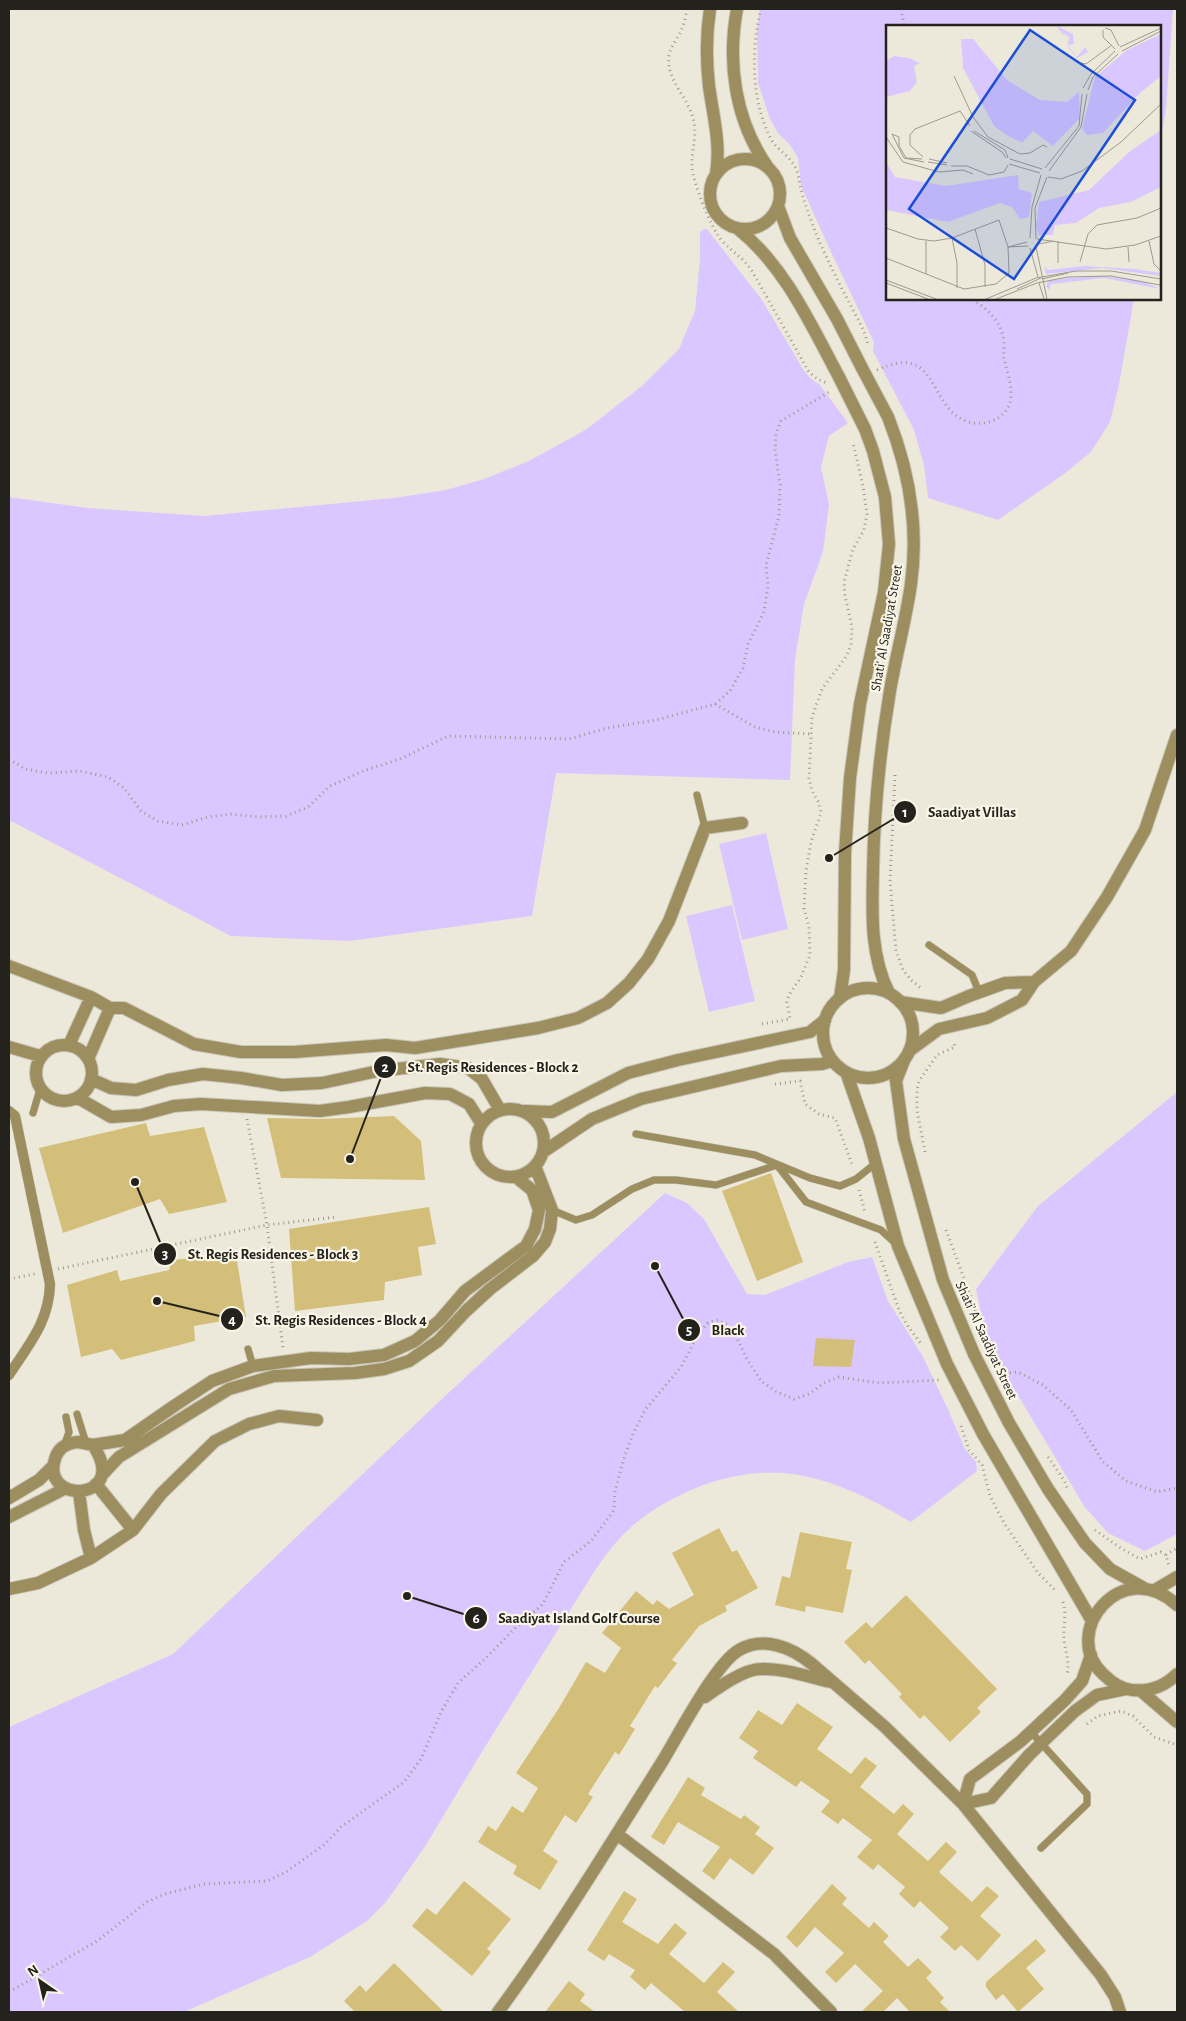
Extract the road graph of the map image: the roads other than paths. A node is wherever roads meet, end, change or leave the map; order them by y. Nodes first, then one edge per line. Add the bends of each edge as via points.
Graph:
1 (710, 9) edge
2 (737, 9) edge
3 (767, 166) junction
4 (716, 174) junction
5 (778, 206) junction
6 (737, 228) junction
7 (1177, 736) edge
8 (697, 795) dead end
9 (742, 823) dead end
10 (704, 828) junction
11 (929, 946) dead end
12 (9, 966) edge
13 (1034, 982) junction
14 (979, 992) junction
15 (889, 993) junction
16 (91, 997) junction
17 (840, 998) junction
18 (900, 1002) junction
19 (110, 1008) junction
20 (825, 1020) junction
21 (69, 1045) junction
22 (9, 1047) edge
23 (907, 1055) junction
24 (40, 1056) junction
25 (88, 1059) junction
26 (832, 1061) junction
27 (846, 1072) junction
28 (92, 1079) junction
29 (40, 1089) junction
30 (78, 1098) junction
31 (500, 1110) junction
32 (9, 1111) edge
33 (524, 1111) junction
34 (33, 1113) dead end
35 (482, 1123) junction
36 (636, 1134) dead end
37 (543, 1152) junction
38 (876, 1163) junction
39 (776, 1165) junction
40 (535, 1166) junction
41 (516, 1176) junction
42 (552, 1210) junction
43 (898, 1246) junction
44 (248, 1349) dead end
45 (252, 1366) junction
46 (9, 1375) edge
47 (77, 1414) dead end
48 (66, 1417) dead end
49 (317, 1420) dead end
50 (90, 1444) junction
51 (64, 1446) junction
52 (53, 1466) junction
53 (99, 1479) junction
54 (66, 1488) junction
55 (79, 1492) junction
56 (9, 1498) edge
57 (9, 1517) edge
58 (132, 1530) junction
59 (91, 1558) junction
60 (1173, 1572) edge
61 (9, 1589) edge
62 (1149, 1589) junction
63 (1177, 1605) edge
64 (1092, 1621) junction
65 (1091, 1655) junction
66 (1177, 1674) edge
67 (834, 1683) junction
68 (1126, 1689) junction
69 (1141, 1691) junction
70 (698, 1702) junction
71 (1177, 1722) edge
72 (1031, 1732) junction
73 (1041, 1744) junction
74 (963, 1804) junction
75 (617, 1834) junction
76 (1040, 1848) dead end
77 (498, 2012) edge
78 (831, 2012) edge
79 (1120, 2012) edge

1 - 4 street via 707,66 718,139
2 - 3 street via 733,40 736,88 750,138
3 - 4 street via 746,158 735,160
3 - 5 street via 779,184
4 - 6 street via 710,195 712,206 727,224
5 - 6 street via 766,222 747,229
5 - 15 street, Shati' Al Saadiyat Street, bridge via 790,238 837,318 888,417 904,463 911,502 914,534 911,582 886,714 874,844 873,935 878,966
6 - 17 street, Shati' Al Saadiyat Street, bridge via 778,270 860,432 873,451 885,497 888,544 884,592 860,704 850,778 845,853 844,970
7 - 13 street via 1145,830 1107,897 1071,951
8 - 10 lane
9 - 10 street
10 - 19 street via 669,921 648,959 607,1003 578,1018 538,1028 414,1048 386,1045 294,1052 240,1052 194,1044 124,1008
11 - 14 lane via 972,975
12 - 16 street
13 - 14 street via 1005,984
13 - 23 street via 1022,1000 987,1018 939,1029
14 - 18 street via 941,1008
15 - 17 street via 860,989
15 - 18 street
16 - 19 street
16 - 21 street
17 - 20 street
18 - 23 street via 908,1012 913,1032
19 - 25 street
20 - 26 street via 825,1048
20 - 33 street via 810,1032 628,1073 552,1112
21 - 24 street via 53,1047
21 - 25 street via 83,1052
22 - 24 street
23 - 27 street via 896,1068 884,1075 858,1077
23 - 62 street, Shati' Al Saadiyat Street, bridge via 896,1081 904,1139 943,1280 974,1354 1009,1423 1085,1543 1110,1569
24 - 29 street via 35,1073
25 - 28 street
26 - 27 street
26 - 37 street via 781,1066 641,1099 592,1119
27 - 38 street
28 - 30 street
28 - 31 street via 111,1088 136,1090 203,1074 282,1085 322,1083 378,1071 440,1064 468,1068 482,1079
29 - 30 street via 53,1100
29 - 34 lane
30 - 35 street via 111,1117 201,1104 320,1110 349,1108 425,1093 450,1094 469,1104
31 - 33 street
31 - 35 street
32 - 46 street via 15,1116 50,1284 50,1302 44,1321
33 - 37 street via 539,1124 543,1133
35 - 41 street via 475,1145 484,1166 504,1177
36 - 39 lane via 755,1155
37 - 40 street
38 - 39 lane via 856,1179 840,1186
38 - 43 street
39 - 42 lane via 716,1185 654,1180 632,1189 592,1215 576,1220
39 - 43 lane via 806,1202 881,1230
40 - 41 street
40 - 42 street
41 - 45 street via 532,1190 539,1210 535,1229 526,1246 465,1292 415,1341 384,1355 349,1359 311,1358
42 - 53 street via 545,1242 533,1256 490,1289 438,1341 409,1361 355,1373 274,1376 229,1390 119,1457
43 - 64 street, bridge via 947,1364 982,1434
44 - 45 lane
45 - 50 street via 212,1381 125,1440
47 - 50 lane
48 - 51 lane via 69,1432
49 - 58 street via 279,1416 249,1424 215,1441 161,1494
50 - 51 street
50 - 53 street via 101,1457 103,1468
51 - 52 street
52 - 54 street via 54,1475
52 - 56 street via 39,1480
53 - 55 street
53 - 58 street
54 - 55 street
54 - 57 street
55 - 59 street
58 - 59 street
59 - 61 street via 38,1583
60 - 62 street
62 - 63 street, Shati' Al Saadiyat Street via 1169,1597
62 - 64 street via 1128,1590 1112,1596
64 - 65 street via 1088,1638
65 - 68 street via 1111,1682
65 - 72 street via 1082,1681
66 - 69 street via 1156,1688
67 - 70 street via 760,1668 729,1680
67 - 70 street via 799,1654 777,1644 758,1644 739,1650 725,1661
67 - 74 street via 885,1727
68 - 69 street
68 - 73 street via 1097,1695
69 - 71 street
70 - 75 street
72 - 73 lane
72 - 74 street via 970,1780
73 - 74 street via 991,1798
73 - 76 lane via 1087,1794 1087,1804
74 - 79 street via 1101,1975
75 - 77 street
75 - 78 street via 774,1954

